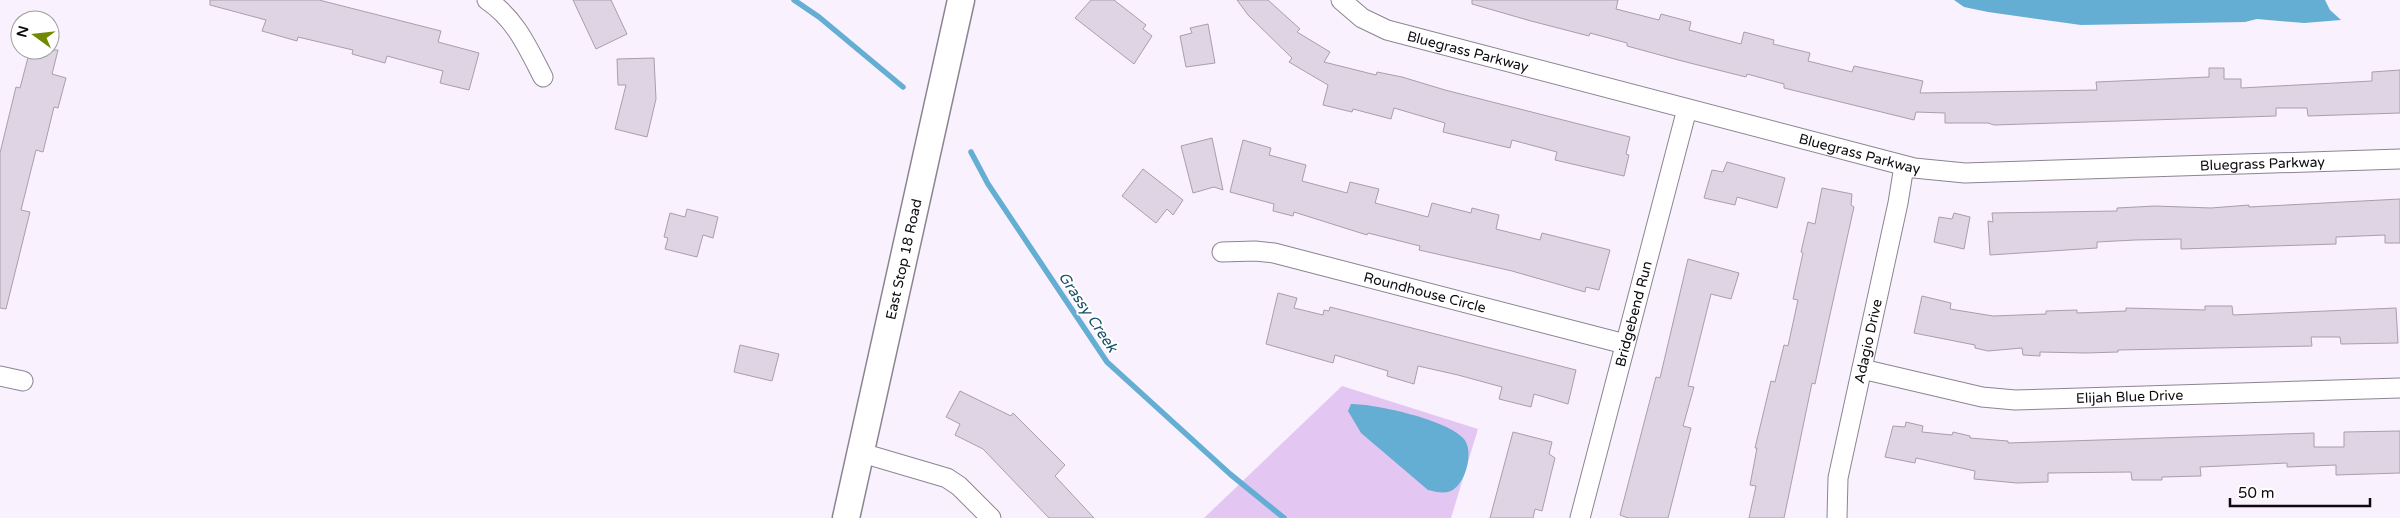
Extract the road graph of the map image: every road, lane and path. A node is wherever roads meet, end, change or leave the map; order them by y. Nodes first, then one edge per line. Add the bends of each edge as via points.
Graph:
1 (487, 0) edge
2 (961, 0) edge
3 (1341, 0) edge
4 (543, 77) dead end
5 (1686, 109) junction
6 (2400, 159) edge
7 (1904, 166) junction
8 (1222, 252) dead end
9 (1625, 344) junction
10 (1862, 368) junction
11 (0, 376) edge
12 (23, 382) dead end
13 (2400, 388) edge
14 (862, 454) junction
15 (846, 518) edge
16 (991, 518) edge
17 (1580, 518) edge
18 (1837, 518) edge

1 - 4 street via 498,7 521,33
2 - 14 street, East Stop 18 Road
3 - 5 street, Bluegrass Parkway via 1362,18 1388,30
5 - 7 street, Bluegrass Parkway
5 - 9 street, Bridgebend Run
6 - 7 street, Bluegrass Parkway via 1965,173
7 - 10 street, Adagio Drive
8 - 9 street, Roundhouse Circle via 1274,253
9 - 17 street, Bridgebend Run
10 - 13 street, Elijah Blue Drive via 1982,397 2015,400
10 - 18 street, Adagio Drive via 1838,478
11 - 12 street
14 - 15 street, East Stop 18 Road
14 - 16 street via 947,478

